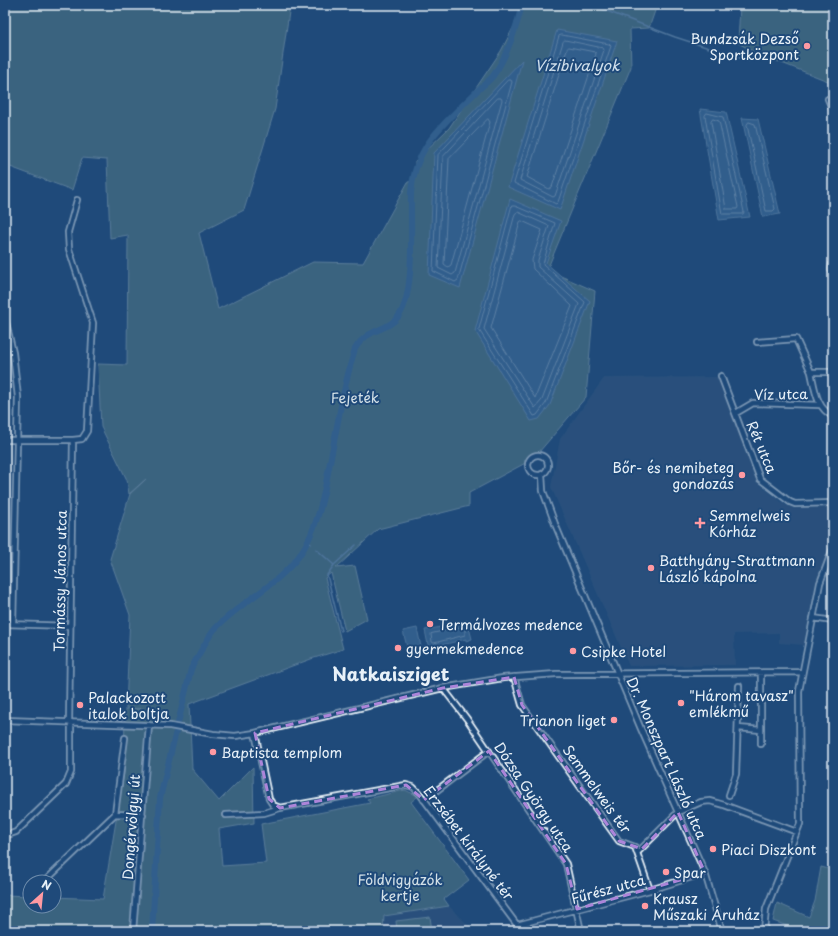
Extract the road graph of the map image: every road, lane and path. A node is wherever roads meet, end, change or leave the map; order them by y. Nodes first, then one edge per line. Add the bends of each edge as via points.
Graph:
1 (828, 99) dead end
2 (833, 111) edge
3 (77, 200) dead end
4 (833, 258) edge
5 (833, 273) edge
6 (5, 318) edge
7 (757, 342) dead end
8 (811, 372) junction
9 (833, 372) edge
10 (721, 376) dead end
11 (820, 405) junction
12 (736, 413) junction
13 (833, 417) edge
14 (5, 440) edge
15 (16, 440) junction
16 (73, 440) junction
17 (542, 474) junction
18 (833, 503) edge
19 (833, 548) edge
20 (813, 618) junction
21 (833, 621) edge
22 (5, 624) edge
23 (13, 624) junction
24 (70, 626) junction
25 (802, 672) junction
26 (761, 673) junction
27 (618, 674) junction
28 (514, 677) junction
29 (739, 686) dead end
30 (443, 688) junction
31 (5, 720) edge
32 (70, 722) junction
33 (149, 725) junction
34 (738, 728) junction
35 (761, 730) junction
36 (254, 733) junction
37 (125, 738) dead end
38 (760, 744) dead end
39 (489, 751) junction
40 (729, 795) dead end
41 (424, 800) junction
42 (280, 808) junction
43 (678, 812) junction
44 (116, 814) junction
45 (143, 815) junction
46 (226, 815) dead end
47 (797, 832) junction
48 (5, 836) edge
49 (638, 852) junction
50 (705, 873) junction
51 (52, 874) edge
52 (650, 890) junction
53 (577, 909) junction
54 (517, 925) joint
55 (133, 931) edge
56 (581, 931) edge
57 (722, 931) edge
58 (764, 931) edge

1 - 2 street
3 - 16 street via 68,242 92,316 93,329 88,431 82,439
4 - 5 street
6 - 15 street via 17,379
7 - 8 street via 796,339
8 - 9 street
8 - 11 street
10 - 12 street, Víz utca
11 - 12 street, Víz utca via 753,403
11 - 13 street
12 - 18 street, Rét utca via 760,479 796,504
14 - 15 street
15 - 16 street
15 - 23 street
16 - 24 street, Tormássy János utca
17 - 17 street via 547,467 546,461 539,456 533,457 528,468 534,474
17 - 27 street, Dr. Monszpart László utca via 543,491 553,518
19 - 20 street via 820,583
20 - 21 street
20 - 25 street
22 - 23 street
23 - 24 street
24 - 32 street, Tormássy János utca
25 - 26 street
25 - 47 street via 798,721 801,812
26 - 27 street
26 - 35 street
27 - 28 street via 536,674
27 - 43 street, Dr. Monszpart László utca
28 - 30 street
28 - 49 street, Semmelweis tér via 522,705 619,842 635,847
29 - 34 street
30 - 36 street
30 - 39 street, Dózsa György utca
31 - 32 street
32 - 33 street
32 - 48 street, Tormássy János utca via 71,772 66,784 16,832
33 - 36 street via 181,726 235,736
33 - 45 street, Dongérvölgyi út
34 - 35 street
34 - 40 street via 736,774
35 - 38 street
36 - 42 street via 269,799 273,805
37 - 44 street
39 - 41 street
39 - 53 street, Dózsa György utca via 566,864
41 - 42 street, Erzsébet királyné tér via 413,787 406,784
41 - 54 street, Erzsébet királyné tér
42 - 46 street, Erzsébet királyné tér via 264,813
43 - 47 street via 710,801
43 - 49 street
43 - 50 street, Dr. Monszpart László utca
44 - 45 street
44 - 51 street
45 - 55 street, Dongérvölgyi út
47 - 58 street via 766,909
49 - 52 street
50 - 52 street, Fűrész utca
50 - 57 street, Dr. Monszpart László utca
52 - 53 street, Fűrész utca
53 - 54 street, Fűrész utca
53 - 56 street, Dózsa György utca

